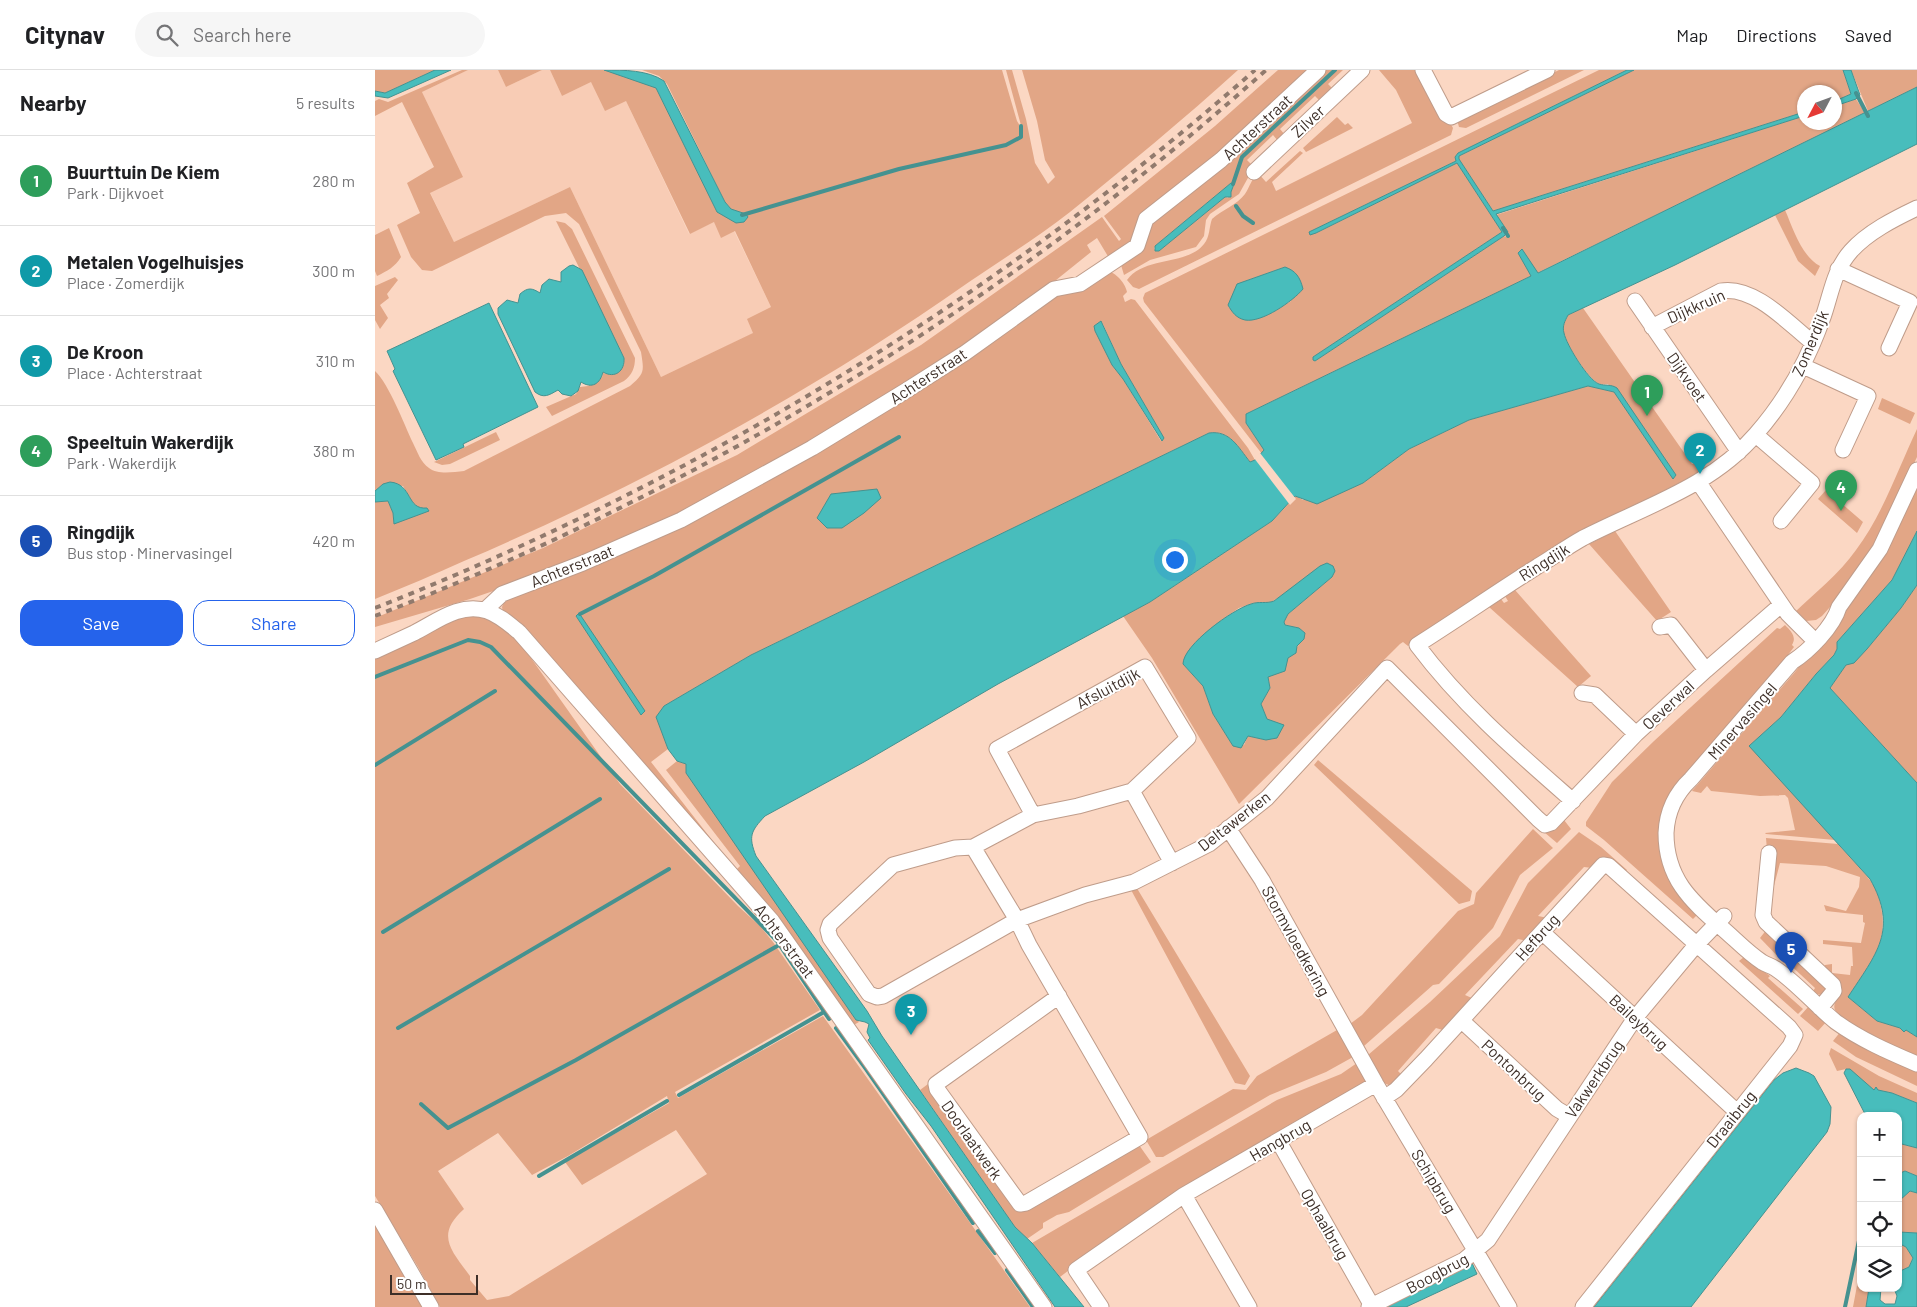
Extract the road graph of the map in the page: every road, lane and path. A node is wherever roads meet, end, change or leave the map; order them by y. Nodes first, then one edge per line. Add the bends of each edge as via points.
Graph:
1 (1318, 70) edge
2 (1362, 70) edge
3 (1423, 70) edge
4 (1547, 70) edge
5 (1254, 172) dead end
6 (1917, 208) edge
7 (1838, 269) junction
8 (1635, 301) dead end
9 (1652, 327) junction
10 (1813, 343) junction
11 (1889, 348) dead end
12 (1803, 366) junction
13 (1756, 435) junction
14 (1843, 450) dead end
15 (1739, 452) junction
16 (1917, 470) edge
17 (1699, 482) junction
18 (1781, 521) dead end
19 (1781, 605) junction
20 (485, 610) junction
21 (1660, 628) dead end
22 (1812, 638) junction
23 (375, 651) edge
24 (1706, 670) junction
25 (1582, 693) dead end
26 (1636, 734) junction
27 (1131, 791) junction
28 (1573, 801) junction
29 (1561, 813) joint
30 (1033, 815) junction
31 (1228, 828) junction
32 (973, 847) junction
33 (1769, 853) dead end
34 (1172, 863) junction
35 (1017, 920) junction
36 (1720, 920) junction
37 (1542, 932) junction
38 (1696, 945) junction
39 (1059, 996) junction
40 (1821, 1008) junction
41 (1635, 1018) junction
42 (1462, 1021) junction
43 (1360, 1055) joint
44 (1917, 1064) edge
45 (1376, 1084) junction
46 (1384, 1098) junction
47 (1737, 1112) junction
48 (1569, 1116) junction
49 (1279, 1142) junction
50 (1184, 1195) junction
51 (375, 1210) edge
52 (1477, 1251) junction
53 (1371, 1306) edge
54 (431, 1307) edge
55 (1044, 1307) edge
56 (1101, 1307) edge
57 (1249, 1307) edge
58 (1509, 1307) edge
59 (1583, 1307) edge

1 - 20 street, Achterstraat via 1221,160 1146,219 1137,246 1080,284 1054,289 907,390 812,448 681,520 502,594
2 - 5 street, Zilver
3 - 4 street via 1446,114 1451,117
6 - 7 street, Zomerdijk via 1870,235 1851,250
7 - 10 street, Zomerdijk
7 - 11 street via 1910,302
8 - 9 street, Dijkvoet
9 - 10 street, Dijkkruin via 1721,291 1744,292 1756,297
9 - 15 street, Dijkvoet
10 - 12 street, Zomerdijk
12 - 13 street, Zomerdijk via 1782,402
12 - 14 street via 1868,396
13 - 15 street, Zomerdijk
13 - 18 street via 1812,483
15 - 17 street, Zomerdijk
16 - 22 street, Minervasingel via 1880,549 1837,614
17 - 19 street
17 - 28 street, Ringdijk via 1582,539 1417,645 1470,708
19 - 22 street
19 - 24 street, Oeverwal
20 - 23 street via 463,610 445,616
20 - 55 street, Achterstraat via 502,618 519,632 772,921
21 - 24 street via 1671,626
22 - 36 street, Minervasingel via 1805,654 1792,662 1691,779 1681,806 1676,837 1680,860 1686,875
24 - 26 street, Oeverwal
25 - 26 street via 1595,695
26 - 28 street, Oeverwal
27 - 30 street, Afsluitdijk
27 - 30 street, Afsluitdijk via 1188,738 1145,667 997,749
27 - 34 street
28 - 29 street, Oeverwal
29 - 31 street, Deltawerken via 1545,825 1387,668 1267,798
30 - 32 street, Afsluitdijk
31 - 34 street, Deltawerken via 1209,844
31 - 43 street, Stormvloedkering via 1262,880
32 - 35 street
32 - 35 street, Deltawerken via 955,848 893,865 830,924 830,938 869,994 877,997
33 - 40 street via 1763,915 1766,922 1833,985 1835,991
34 - 35 street, Deltawerken via 1134,882 1068,900
35 - 39 street
36 - 38 street, Vakwerkbrug
36 - 40 street, Minervasingel via 1768,956 1777,969
37 - 38 street, Hefbrug via 1603,865 1609,866
37 - 41 street, Baileybrug
37 - 42 street, Hefbrug
38 - 41 street, Vakwerkbrug
38 - 47 street, Draaibrug via 1795,1035 1790,1046
39 - 39 street, Doorlaatwerk via 1140,1137 1026,1203 1019,1204 937,1089 939,1082
40 - 44 street, Minervasingel via 1875,1047
41 - 47 street, Baileybrug
41 - 48 street, Vakwerkbrug
42 - 46 street, Hefbrug via 1396,1090
42 - 48 street, Pontonbrug via 1557,1109
43 - 45 street, Schipbrug
45 - 46 street, Schipbrug
45 - 49 street, Hangbrug
46 - 52 street, Schipbrug
47 - 59 street, Draaibrug
48 - 52 street, Vakwerkbrug via 1488,1240
49 - 50 street, Hangbrug
49 - 53 street, Ophaalbrug
50 - 56 street, Hangbrug via 1076,1270
50 - 57 street
51 - 54 street
52 - 53 street, Boogbrug via 1427,1280
52 - 58 street, Schipbrug

